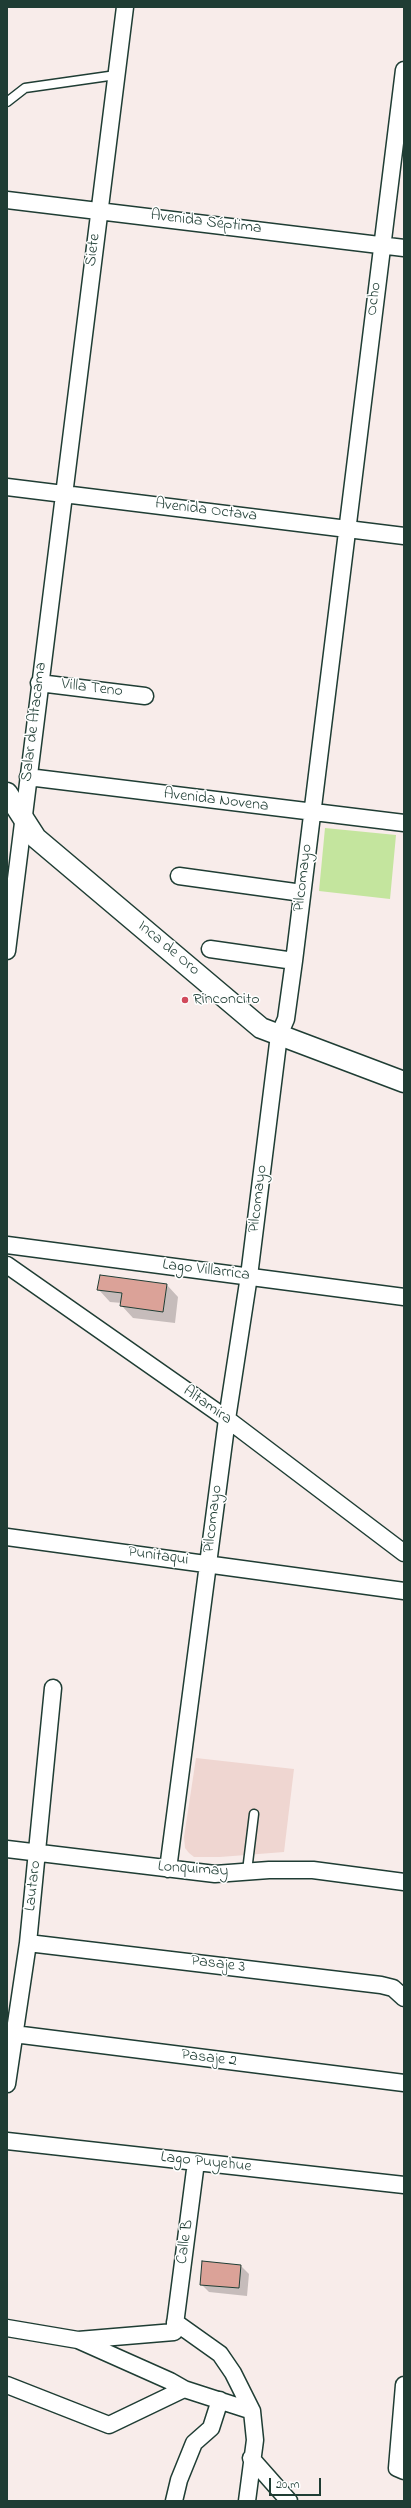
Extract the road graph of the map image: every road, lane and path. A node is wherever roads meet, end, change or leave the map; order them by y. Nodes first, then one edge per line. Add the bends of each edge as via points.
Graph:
1 (125, 7) edge
2 (404, 70) edge
3 (116, 75) junction
4 (7, 102) edge
5 (7, 200) edge
6 (99, 210) junction
7 (382, 246) junction
8 (404, 248) edge
9 (7, 487) edge
10 (65, 494) junction
11 (348, 529) junction
12 (404, 536) edge
13 (39, 683) junction
14 (145, 696) dead end
15 (28, 777) junction
16 (7, 793) edge
17 (313, 812) junction
18 (23, 819) junction
19 (404, 823) edge
20 (179, 876) dead end
21 (302, 893) junction
22 (210, 949) dead end
23 (7, 951) edge
24 (294, 961) junction
25 (279, 1035) junction
26 (404, 1082) edge
27 (7, 1245) edge
28 (7, 1265) edge
29 (249, 1276) junction
30 (404, 1297) edge
31 (227, 1419) junction
32 (7, 1537) edge
33 (404, 1553) edge
34 (209, 1564) junction
35 (404, 1591) edge
36 (53, 1688) dead end
37 (254, 1814) dead end
38 (7, 1849) edge
39 (37, 1853) junction
40 (168, 1869) junction
41 (247, 1872) junction
42 (404, 1882) edge
43 (28, 1943) junction
44 (404, 1998) edge
45 (14, 2034) junction
46 (404, 2083) edge
47 (7, 2084) edge
48 (7, 2141) edge
49 (196, 2162) junction
50 (404, 2185) edge
51 (175, 2322) junction
52 (7, 2328) edge
53 (78, 2340) junction
54 (7, 2385) edge
55 (404, 2385) edge
56 (184, 2390) junction
57 (220, 2400) junction
58 (252, 2411) junction
59 (251, 2458) junction
60 (404, 2471) edge
61 (174, 2501) edge
62 (247, 2501) edge
63 (290, 2501) edge

1 - 3 street, Siete
2 - 7 street, Ocho
3 - 4 lane via 26,88
3 - 6 street, Siete
5 - 6 street, Avenida Séptima
6 - 7 street, Avenida Séptima
6 - 10 street, Siete
7 - 8 street, Avenida Séptima
7 - 11 street, Ocho
9 - 10 street, Avenida Octava
10 - 11 street, Avenida Octava
10 - 13 street, Salar de Atacama
11 - 12 street, Avenida Octava
11 - 17 street, Pilcomayo
13 - 14 street, Villa Teno
13 - 15 street, Salar de Atacama
15 - 17 street, Avenida Novena
15 - 18 street, Salar de Atacama
16 - 18 street, Inca de Oro
17 - 19 street, Avenida Novena
17 - 21 street, Pilcomayo
18 - 23 street, Salar de Atacama
18 - 25 street, Inca de Oro via 36,838 261,1028
20 - 21 street
21 - 24 street, Pilcomayo
22 - 24 street
24 - 25 street, Pilcomayo via 286,1019
25 - 26 street, Inca de Oro
25 - 29 street, Pilcomayo
27 - 29 street, Lago Villarrica
28 - 31 street, Altamira
29 - 30 street, Lago Villarrica
29 - 31 street, Pilcomayo
31 - 33 street, Altamira
31 - 34 street, Pilcomayo
32 - 34 street, Punitaqui
34 - 35 street, Punitaqui
34 - 40 street, Pilcomayo
36 - 39 street, Lautaro
37 - 41 lane
38 - 39 street, Lonquimay
39 - 40 street, Lonquimay
39 - 43 street, Lautaro
40 - 41 street, Lonquimay via 215,1874
41 - 42 street, Lonquimay via 313,1870
43 - 44 street, Pasaje 3 via 381,1985 393,1988
43 - 45 street, Lautaro
45 - 46 street, Pasaje 2
45 - 47 street, Lautaro
48 - 49 street, Lago Puyehue
49 - 50 street, Lago Puyehue
49 - 51 street, Calle B
51 - 53 street via 174,2332
51 - 58 street via 220,2354 233,2373
52 - 53 street
53 - 56 street via 170,2381
54 - 56 street via 109,2425
55 - 60 street via 397,2468
56 - 57 street
57 - 58 street
57 - 61 street via 211,2428 194,2443 179,2480
58 - 59 street via 255,2440
59 - 62 street
59 - 63 street

